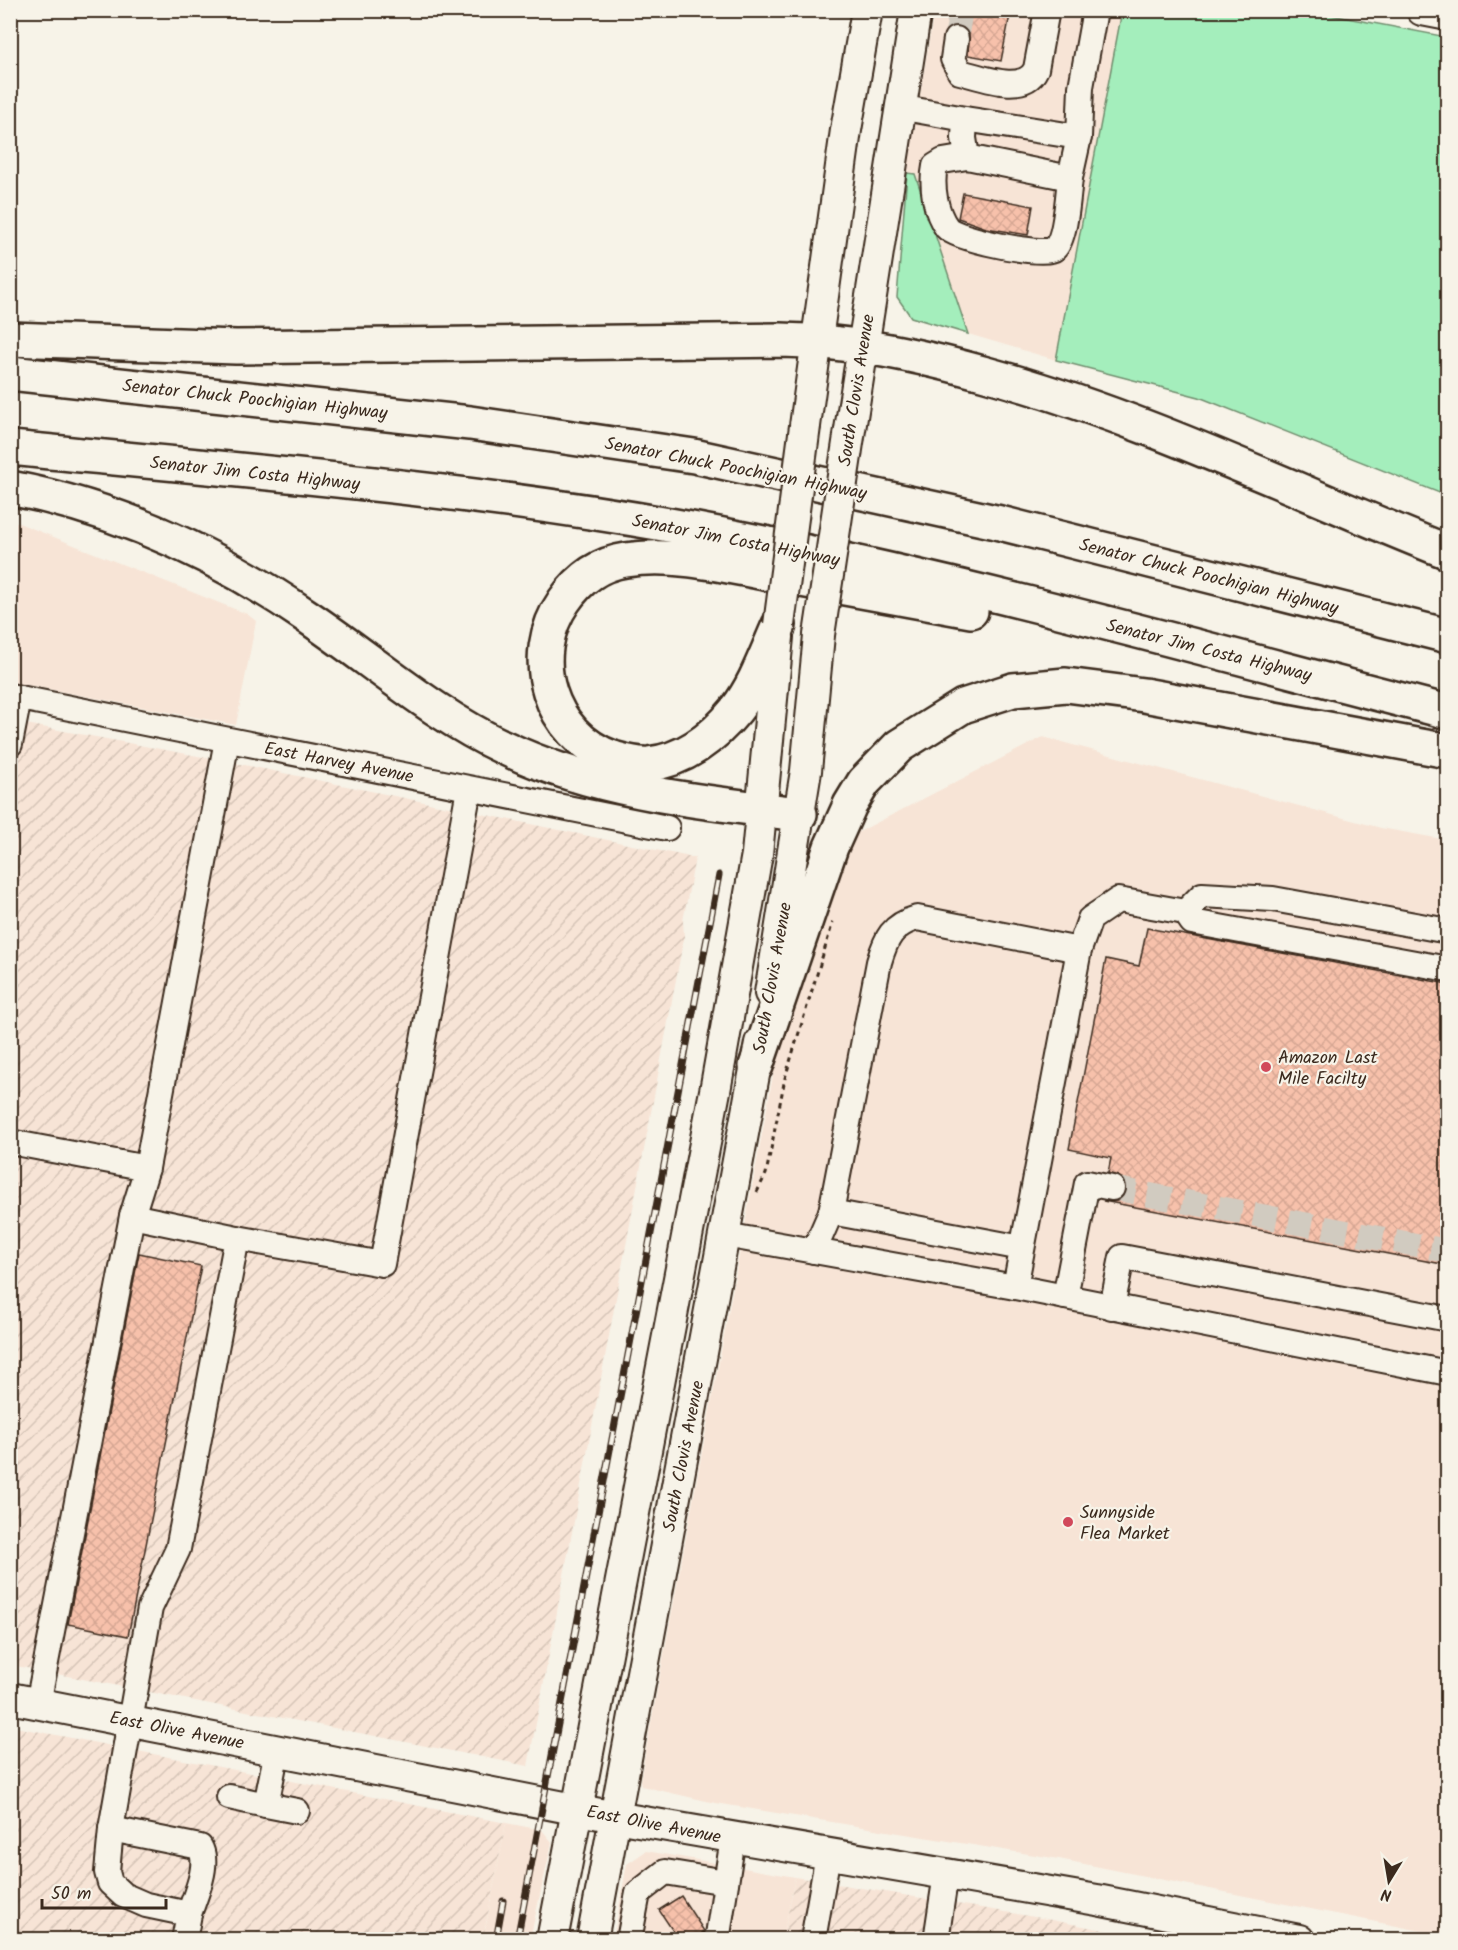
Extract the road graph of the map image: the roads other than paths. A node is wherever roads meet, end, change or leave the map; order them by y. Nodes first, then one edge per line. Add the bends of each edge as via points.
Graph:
1 (867, 10) edge
2 (916, 10) edge
3 (1047, 10) edge
4 (1095, 10) edge
5 (1422, 10) edge
6 (1448, 15) edge
7 (956, 39) tunnel mouth
8 (899, 107) junction
9 (965, 119) junction
10 (1078, 137) junction
11 (967, 157) junction
12 (1070, 178) junction
13 (10, 339) edge
14 (817, 340) junction
15 (863, 344) junction
16 (10, 373) edge
17 (10, 448) edge
18 (10, 488) edge
19 (1448, 552) edge
20 (779, 626) junction
21 (1448, 636) edge
22 (1268, 666) junction
23 (15, 697) edge
24 (1448, 712) edge
25 (227, 740) junction
26 (10, 744) edge
27 (1448, 751) edge
28 (469, 789) junction
29 (764, 809) junction
30 (800, 814) junction
31 (667, 828) dead end
32 (1185, 912) junction
33 (1448, 931) edge
34 (1079, 950) junction
35 (1448, 969) edge
36 (736, 972) junction
37 (756, 1066) junction
38 (10, 1143) edge
39 (147, 1168) junction
40 (1112, 1188) tunnel mouth
41 (831, 1212) junction
42 (132, 1216) junction
43 (725, 1235) junction
44 (237, 1238) junction
45 (1022, 1248) junction
46 (814, 1251) junction
47 (1015, 1287) junction
48 (1065, 1297) junction
49 (1112, 1306) junction
50 (1448, 1319) edge
51 (1448, 1373) edge
52 (24, 1701) edge
53 (130, 1720) junction
54 (277, 1750) junction
55 (229, 1797) dead end
56 (266, 1805) junction
57 (577, 1809) junction
58 (297, 1811) dead end
59 (615, 1817) junction
60 (111, 1829) junction
61 (733, 1838) junction
62 (828, 1854) junction
63 (946, 1874) junction
64 (726, 1882) junction
65 (189, 1914) junction
66 (184, 1940) edge
67 (552, 1940) edge
68 (592, 1940) edge
69 (629, 1940) edge
70 (715, 1940) edge
71 (813, 1940) edge
72 (936, 1940) edge
73 (1299, 1940) edge

1 - 14 main road, South Clovis Avenue
2 - 8 main road, South Clovis Avenue
3 - 7 lane via 1033,77 1021,82 960,72 953,59
4 - 10 lane via 1081,87
5 - 6 main road
8 - 9 lane
8 - 15 main road, South Clovis Avenue
9 - 10 lane
9 - 11 lane
10 - 12 lane
11 - 12 lane
11 - 12 lane via 943,160 935,166 932,179 948,229 972,240 1037,252 1055,248 1063,228
13 - 14 highway via 236,347
14 - 15 highway
14 - 20 main road, South Clovis Avenue, bridge
15 - 19 highway via 951,364 1081,403 1177,438
15 - 30 main road, South Clovis Avenue, bridge via 819,635
16 - 21 highway, Senator Chuck Poochigian Highway via 470,423 694,456 996,522
17 - 22 highway, Senator Jim Costa Highway via 450,494 672,526 880,568
18 - 29 highway via 150,530 227,567 304,614 475,733 535,761 600,784
20 - 22 highway via 749,690 726,723 701,744 664,761 624,761 587,744 562,718 547,685 544,648 549,630 576,583 608,564 648,558 737,568
20 - 29 main road, South Clovis Avenue
22 - 24 highway, Senator Jim Costa Highway
23 - 25 lane, East Harvey Avenue
23 - 26 lane
25 - 28 lane, East Harvey Avenue
25 - 39 lane
27 - 37 highway via 1066,684 1013,690 963,706 899,746 864,782 850,805 831,847
28 - 31 lane, East Harvey Avenue
28 - 44 lane via 382,1264
29 - 30 highway
29 - 36 main road, South Clovis Avenue
30 - 37 main road, South Clovis Avenue
32 - 33 lane via 1202,895 1273,899
32 - 34 lane via 1118,900 1090,919
32 - 35 lane via 1192,922
34 - 41 lane via 917,918 901,922 887,936 876,973
34 - 45 lane
36 - 43 main road via 737,1056 710,1214
36 - 57 main road, South Clovis Avenue
37 - 43 main road, South Clovis Avenue
38 - 39 lane
39 - 42 lane
40 - 48 lane via 1087,1183
41 - 45 lane
41 - 46 lane
42 - 44 lane
42 - 52 lane
43 - 46 lane
43 - 59 main road, South Clovis Avenue
44 - 53 lane via 178,1549 150,1608
45 - 47 lane
46 - 47 lane
47 - 48 lane
48 - 49 lane
49 - 50 lane via 1122,1257
49 - 51 lane
52 - 53 main road, East Olive Avenue
53 - 54 main road, East Olive Avenue
53 - 60 lane
54 - 56 lane
54 - 57 main road, East Olive Avenue
55 - 56 lane
56 - 58 lane
57 - 59 main road, East Olive Avenue
57 - 67 main road, South Clovis Avenue
59 - 61 main road, East Olive Avenue
59 - 68 main road, South Clovis Avenue
60 - 65 lane via 106,1872 110,1883 123,1895 146,1905
60 - 65 lane via 200,1847 202,1868
61 - 62 main road, East Olive Avenue
61 - 64 lane
62 - 63 main road, East Olive Avenue
62 - 71 lane
63 - 72 lane
63 - 73 main road, East Olive Avenue
64 - 69 lane via 665,1872 638,1893
64 - 70 lane
65 - 66 lane

